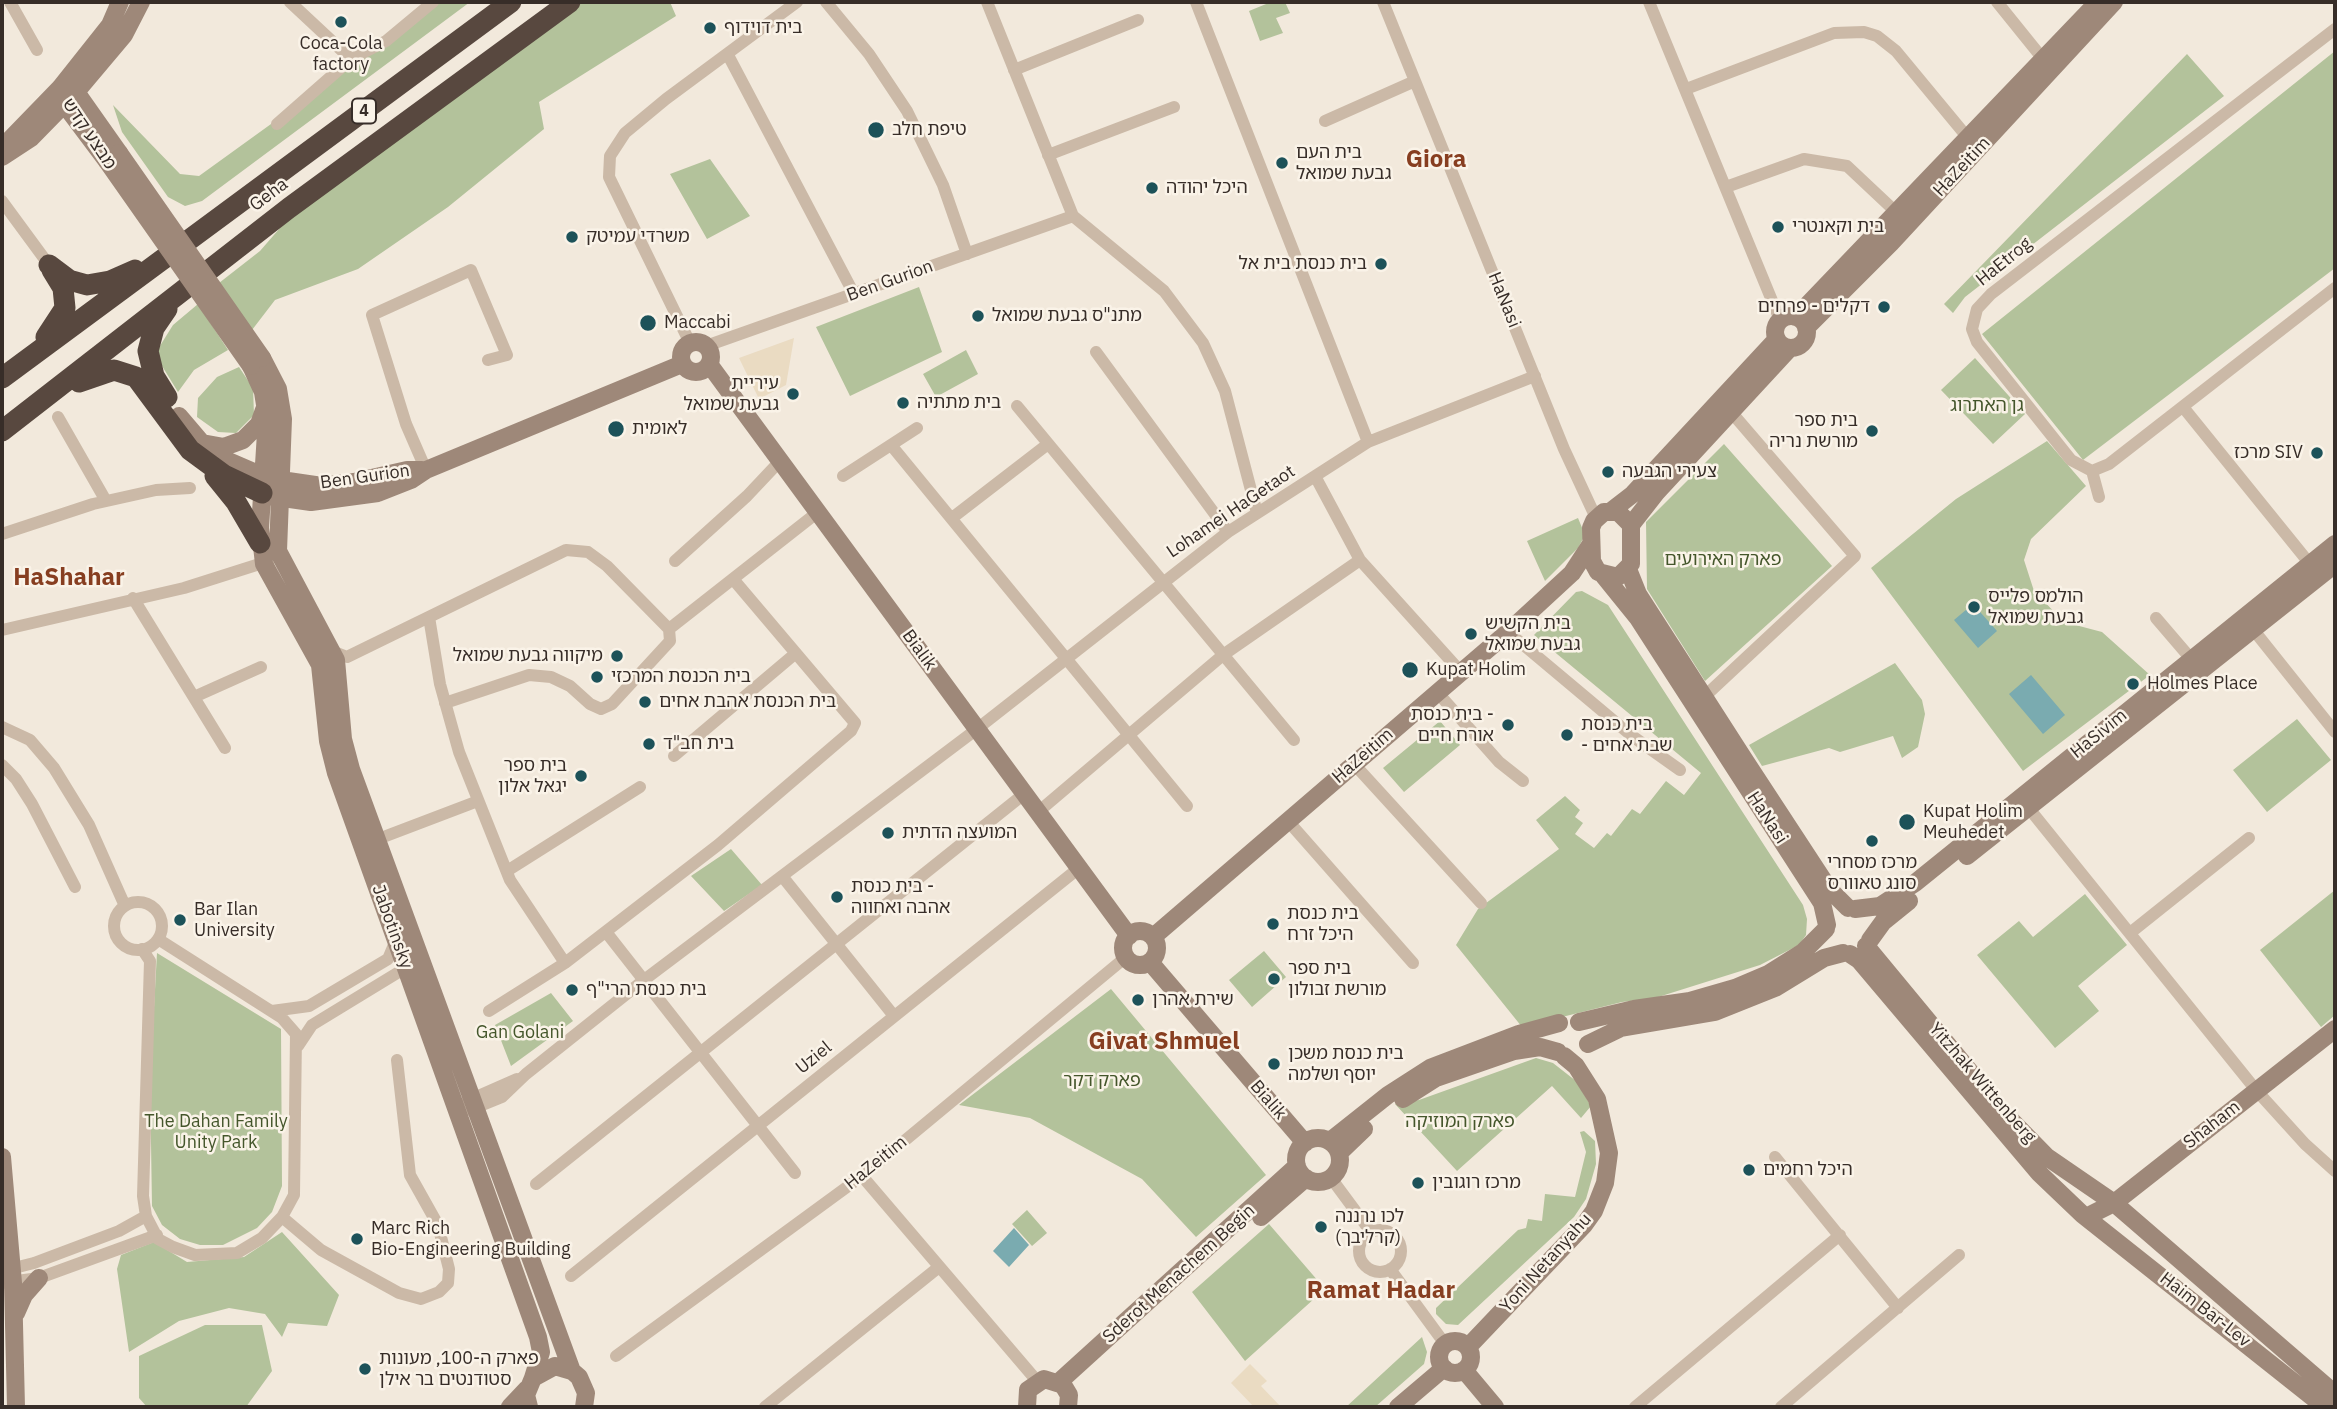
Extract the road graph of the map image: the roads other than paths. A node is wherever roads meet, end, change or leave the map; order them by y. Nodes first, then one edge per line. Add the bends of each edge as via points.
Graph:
1 (10, 2) edge
2 (121, 2) edge
3 (141, 2) edge
4 (290, 2) edge
5 (433, 2) edge
6 (510, 2) edge
7 (570, 2) edge
8 (797, 2) edge
9 (826, 2) edge
10 (986, 2) edge
11 (1196, 2) edge
12 (1383, 2) edge
13 (1649, 2) edge
14 (1997, 2) edge
15 (2098, 2) edge
16 (2114, 2) edge
17 (1138, 20) dead end
18 (2333, 28) edge
19 (37, 50) dead end
20 (727, 55) junction
21 (351, 59) junction
22 (2043, 59) junction
23 (1014, 70) junction
24 (1416, 81) junction
25 (1686, 89) junction
26 (67, 95) junction
27 (1174, 107) dead end
28 (1325, 121) dead end
29 (277, 124) dead end
30 (1968, 138) junction
31 (2, 148) edge
32 (1048, 155) junction
33 (2, 157) edge
34 (1726, 187) junction
35 (2, 201) edge
36 (1897, 213) junction
37 (1073, 216) junction
38 (968, 254) junction
39 (169, 255) junction
40 (49, 265) junction
41 (2335, 288) edge
42 (180, 292) junction
43 (854, 294) junction
44 (1794, 322) junction
45 (1783, 343) junction
46 (698, 344) junction
47 (1096, 352) dead end
48 (488, 360) dead end
49 (257, 362) junction
50 (682, 364) junction
51 (709, 364) junction
52 (8, 374) edge
53 (1535, 376) junction
54 (265, 403) junction
55 (36, 406) junction
56 (1017, 406) dead end
57 (2183, 407) junction
58 (1732, 413) junction
59 (179, 416) joint
60 (58, 417) dead end
61 (917, 428) dead end
62 (2, 431) edge
63 (1368, 442) junction
64 (1048, 444) junction
65 (891, 445) junction
66 (282, 448) junction
67 (200, 450) junction
68 (780, 461) junction
69 (426, 470) junction
70 (2092, 471) junction
71 (843, 476) dead end
72 (1315, 476) junction
73 (323, 486) junction
74 (190, 488) dead end
75 (276, 490) junction
76 (2099, 497) dead end
77 (106, 501) junction
78 (818, 512) junction
79 (1257, 513) junction
80 (1604, 515) junction
81 (953, 518) junction
82 (1631, 526) junction
83 (1228, 531) junction
84 (2, 534) edge
85 (1591, 544) junction
86 (2335, 544) edge
87 (268, 553) junction
88 (1360, 560) junction
89 (675, 561) dead end
90 (2310, 564) junction
91 (2335, 564) edge
92 (1628, 569) junction
93 (1599, 572) junction
94 (1572, 573) junction
95 (733, 579) junction
96 (1162, 581) junction
97 (133, 598) junction
98 (429, 617) junction
99 (2156, 618) dead end
100 (2249, 624) junction
101 (669, 629) junction
102 (2, 630) edge
103 (1508, 632) junction
104 (330, 649) junction
105 (796, 653) junction
106 (1066, 655) junction
107 (1223, 655) junction
108 (2192, 660) junction
109 (261, 667) dead end
110 (1461, 672) junction
111 (1437, 692) junction
112 (194, 697) junction
113 (1704, 697) junction
114 (445, 703) junction
115 (2, 727) edge
116 (977, 729) junction
117 (2335, 732) edge
118 (1131, 736) junction
119 (1294, 740) dead end
120 (225, 748) dead end
121 (674, 756) dead end
122 (1354, 764) junction
123 (2, 765) edge
124 (1680, 770) dead end
125 (1523, 781) dead end
126 (640, 787) dead end
127 (1024, 794) junction
128 (478, 801) junction
129 (2025, 803) junction
130 (1187, 806) dead end
131 (1038, 812) junction
132 (1288, 821) junction
133 (386, 836) dead end
134 (2249, 838) dead end
135 (1079, 868) junction
136 (507, 871) junction
137 (782, 876) junction
138 (75, 887) dead end
139 (1481, 903) dead end
140 (125, 906) junction
141 (1852, 909) junction
142 (1826, 927) junction
143 (606, 932) junction
144 (2130, 933) junction
145 (1129, 936) junction
146 (1153, 937) junction
147 (396, 938) junction
148 (159, 939) junction
149 (836, 944) junction
150 (1857, 948) junction
151 (142, 949) junction
152 (418, 953) junction
153 (1126, 957) junction
154 (1150, 962) junction
155 (565, 963) junction
156 (1413, 963) dead end
157 (407, 969) junction
158 (644, 980) junction
159 (381, 985) junction
160 (416, 992) junction
161 (489, 1011) dead end
162 (272, 1012) junction
163 (894, 1016) junction
164 (1579, 1022) junction
165 (1559, 1023) junction
166 (2335, 1029) edge
167 (298, 1046) junction
168 (1586, 1047) junction
169 (700, 1053) junction
170 (1561, 1054) junction
171 (397, 1060) dead end
172 (1591, 1088) junction
173 (2256, 1090) junction
174 (467, 1106) junction
175 (758, 1126) junction
176 (1305, 1143) junction
177 (1334, 1147) junction
178 (2, 1157) edge
179 (1775, 1157) dead end
180 (2335, 1171) edge
181 (1301, 1172) junction
182 (795, 1173) dead end
183 (862, 1176) junction
184 (1331, 1178) junction
185 (536, 1184) dead end
186 (2114, 1203) junction
187 (146, 1216) junction
188 (2085, 1216) junction
189 (282, 1217) junction
190 (1371, 1232) junction
191 (156, 1235) junction
192 (1840, 1235) junction
193 (1959, 1255) dead end
194 (940, 1267) junction
195 (1390, 1269) junction
196 (7, 1276) edge
197 (571, 1276) dead end
198 (39, 1278) junction
199 (1898, 1308) junction
200 (14, 1324) junction
201 (1445, 1344) junction
202 (1468, 1347) junction
203 (616, 1356) dead end
204 (1444, 1368) junction
205 (1464, 1370) junction
206 (572, 1371) junction
207 (1037, 1381) junction
208 (1062, 1385) junction
209 (529, 1391) edge
210 (2332, 1397) edge
211 (587, 1404) edge
212 (16, 1407) edge
213 (510, 1407) edge
214 (765, 1407) edge
215 (1027, 1407) edge
216 (1068, 1407) edge
217 (1398, 1407) edge
218 (1496, 1407) edge
219 (1634, 1407) edge
220 (1781, 1407) edge

1 - 19 street
2 - 26 street
3 - 26 street via 124,35
4 - 21 street
5 - 21 street via 386,41
6 - 39 highway, Geha / 4
7 - 42 highway, Geha / 4
8 - 20 street
9 - 38 street via 870,54 907,111 943,184
10 - 23 street
11 - 63 street
12 - 24 street, HaNasi
13 - 25 street
14 - 22 street
15 - 22 street, HaZeitim
16 - 44 street, HaZeitim via 1891,243
17 - 23 street
18 - 70 street, HaEtrog via 1991,293 1978,309 1972,329 1977,342 2071,460
20 - 43 street
20 - 46 street via 625,133 610,156 609,177
21 - 29 street
22 - 30 street, HaZeitim
23 - 32 street
24 - 28 street
24 - 53 street, HaNasi
25 - 30 street via 1834,33 1864,32 1896,51
25 - 34 street
26 - 31 street
26 - 33 street via 31,138
26 - 49 street, מבצע קדש, bridge
27 - 32 street
30 - 36 street, HaZeitim
32 - 37 street
34 - 36 street via 1804,159 1847,166
34 - 44 street
35 - 40 street
36 - 44 street, HaZeitim
37 - 38 street, Ben Gurion
37 - 79 street via 1164,290 1203,343 1225,391
38 - 43 street, Ben Gurion
39 - 40 highway via 97,284 79,284
39 - 52 highway, Geha / 4
40 - 52 highway via 63,288 65,309 41,343
41 - 57 street
42 - 55 highway, Geha / 4
42 - 59 highway via 154,328 148,351 154,376
43 - 46 street, Ben Gurion
44 - 45 street via 1775,328
44 - 45 street via 1803,342
45 - 58 street
45 - 80 street via 1633,494
46 - 50 street via 682,349
46 - 51 street via 710,354
47 - 83 street
48 - 69 street via 507,355 471,270 372,315 406,424
49 - 54 street, מבצע קדש
49 - 66 street, מבצע קדש via 281,401
50 - 51 street via 698,372
50 - 69 street, Ben Gurion
51 - 68 street, Bialik
53 - 63 street, Lohamei HaGetaot
53 - 80 street, HaNasi
54 - 67 street via 259,424 243,440
54 - 75 street, מבצע קדש
55 - 62 highway, Geha / 4
55 - 67 highway via 88,376 125,372 144,386 178,435
56 - 64 street
57 - 70 street via 2109,464
57 - 90 street
58 - 82 street
58 - 113 street via 1855,556
59 - 67 street
60 - 77 street
61 - 65 street
63 - 72 street, Lohamei HaGetaot
64 - 81 street
64 - 96 street
65 - 71 street
65 - 81 street
66 - 73 street via 299,474
66 - 75 street, מבצע קדש
67 - 75 highway via 224,475
67 - 87 highway
68 - 78 street, Bialik
68 - 89 street
69 - 73 street, Ben Gurion
69 - 75 street, Ben Gurion via 379,493 331,501
70 - 76 street
72 - 79 street, Lohamei HaGetaot
72 - 88 street
73 - 75 street, Ben Gurion
74 - 77 street
75 - 87 street
75 - 87 street, Jabotinsky via 278,524
77 - 84 street
78 - 95 street
78 - 116 street, Bialik
79 - 83 street, Lohamei HaGetaot
80 - 82 street via 1623,515
80 - 85 street via 1591,528
81 - 106 street
82 - 92 street
83 - 96 street, Lohamei HaGetaot
85 - 93 street
85 - 94 street, HaZeitim
86 - 90 street, HaSivim
87 - 97 street via 184,588
87 - 104 street, Jabotinsky
87 - 147 street, Jabotinsky via 320,665 336,773
88 - 107 street
88 - 110 street
90 - 100 street, HaSivim
91 - 100 street, HaSivim
92 - 93 street via 1618,577
92 - 113 street, HaNasi via 1638,594
93 - 94 street, HaZeitim via 1580,568
93 - 142 street, HaNasi via 1638,618 1822,903
94 - 103 street, HaZeitim
95 - 101 street
95 - 105 street
96 - 106 street, Lohamei HaGetaot
96 - 107 street
97 - 102 street
97 - 112 street
98 - 101 street via 566,550 587,552 607,566
98 - 104 street via 347,657
98 - 114 street
99 - 108 street
100 - 108 street, HaSivim
100 - 117 street
100 - 129 street, HaSivim
101 - 114 street via 670,642 612,704 601,709 570,685 529,675
103 - 110 street, HaZeitim
103 - 124 street via 1632,736
104 - 152 street, Jabotinsky via 339,670 341,716 351,769
105 - 121 street
105 - 143 street via 855,723 851,731 718,845
106 - 116 street, Lohamei HaGetaot
106 - 118 street
107 - 118 street
107 - 119 street
108 - 129 street, HaSivim
109 - 112 street
110 - 111 street, HaZeitim
111 - 122 street, HaZeitim
111 - 125 street via 1496,760
112 - 120 street
113 - 141 street, HaNasi via 1829,889
114 - 128 street
115 - 140 street via 30,740 54,768 89,825
116 - 127 street, Bialik
116 - 137 street, Lohamei HaGetaot
118 - 130 street
118 - 131 street
122 - 132 street, HaZeitim
122 - 139 street
123 - 138 street via 32,804
126 - 136 street
127 - 131 street, Bialik
127 - 149 street
128 - 133 street
128 - 136 street
129 - 141 street, HaSivim via 1888,902 1867,910
129 - 144 street
129 - 150 street, HaSivim
131 - 135 street, Bialik
132 - 146 street, HaZeitim
132 - 156 street
134 - 144 street
135 - 145 street, Bialik
135 - 163 street, Uziel
136 - 155 street
137 - 149 street
137 - 158 street, Lohamei HaGetaot
140 - 148 street via 144,902 155,909 162,920
140 - 151 street via 116,918 116,934 126,946
141 - 142 street via 1835,913
141 - 150 street via 1868,918 1872,932
142 - 150 street via 1828,941
142 - 164 street via 1803,952 1735,988
143 - 155 street
143 - 158 street
144 - 173 street
145 - 146 street via 1144,931
145 - 153 street via 1124,946
146 - 154 street via 1157,953
147 - 157 street, Jabotinsky
147 - 162 street via 381,964 309,1006
148 - 151 street
148 - 162 street
149 - 163 street
149 - 169 street
150 - 168 street, HaSivim via 1811,964 1774,988 1728,1007 1621,1028
150 - 186 street, Yitzhak Wittenberg via 2014,1125 2047,1157
150 - 188 street, Yitzhak Wittenberg via 1860,960 2039,1173
151 - 187 street via 150,961
152 - 157 street
152 - 174 street, Jabotinsky
153 - 154 street via 1134,964
153 - 183 street, HaZeitim
154 - 176 street, Bialik
155 - 161 street
157 - 159 street
157 - 160 street, Jabotinsky
158 - 169 street
158 - 174 street, Lohamei HaGetaot via 502,1097
159 - 160 street via 402,983
159 - 167 street via 312,1025
160 - 174 street, Jabotinsky
162 - 167 street via 290,1026
163 - 175 street, Uziel
164 - 165 street via 1567,1019
164 - 168 street via 1588,1034
165 - 170 street via 1551,1037
165 - 177 street via 1430,1068 1388,1095
166 - 173 street, Shaham
167 - 189 street via 294,1195
168 - 170 street via 1575,1056
168 - 172 street, Yoni Netanyahu
169 - 175 street
169 - 185 street
170 - 172 street, Yoni Netanyahu
170 - 177 street via 1548,1047 1530,1048 1436,1079
171 - 189 street via 410,1175 438,1225 448,1283 421,1299 399,1293 321,1250
172 - 202 street, Yoni Netanyahu via 1609,1153 1601,1196 1584,1224
173 - 180 street
173 - 186 street, Shaham
174 - 206 street, Jabotinsky
174 - 209 street, Jabotinsky via 538,1337 541,1352
175 - 182 street
175 - 197 street, Uziel
176 - 177 street via 1317,1138
176 - 181 street via 1297,1153
177 - 184 street via 1339,1167
178 - 196 street
179 - 192 street
181 - 184 street via 1318,1182
181 - 208 street, Sderot Menachem Begin
183 - 194 street
183 - 203 street, HaZeitim
184 - 190 street
186 - 188 street, Shaham
186 - 210 street, Haim Bar-Lev
187 - 191 street
187 - 196 street via 128,1228
188 - 210 street, Haim Bar-Lev
189 - 191 street via 262,1238 237,1253 195,1255
190 - 195 street via 1384,1231 1399,1243 1400,1255
190 - 195 street via 1359,1248 1362,1262 1372,1270
191 - 198 street
192 - 199 street
192 - 219 street
193 - 199 street
194 - 207 street
194 - 214 street
195 - 201 street
196 - 198 street
196 - 200 street
198 - 200 street via 22,1299
199 - 220 street
200 - 212 street
201 - 202 street via 1459,1341
201 - 204 street via 1439,1353
202 - 205 street via 1471,1361
204 - 205 street via 1454,1373
204 - 217 street
205 - 218 street
206 - 209 street via 555,1366
206 - 211 street, Jabotinsky via 584,1384
207 - 208 street
207 - 215 street via 1028,1390
208 - 216 street
209 - 213 street

